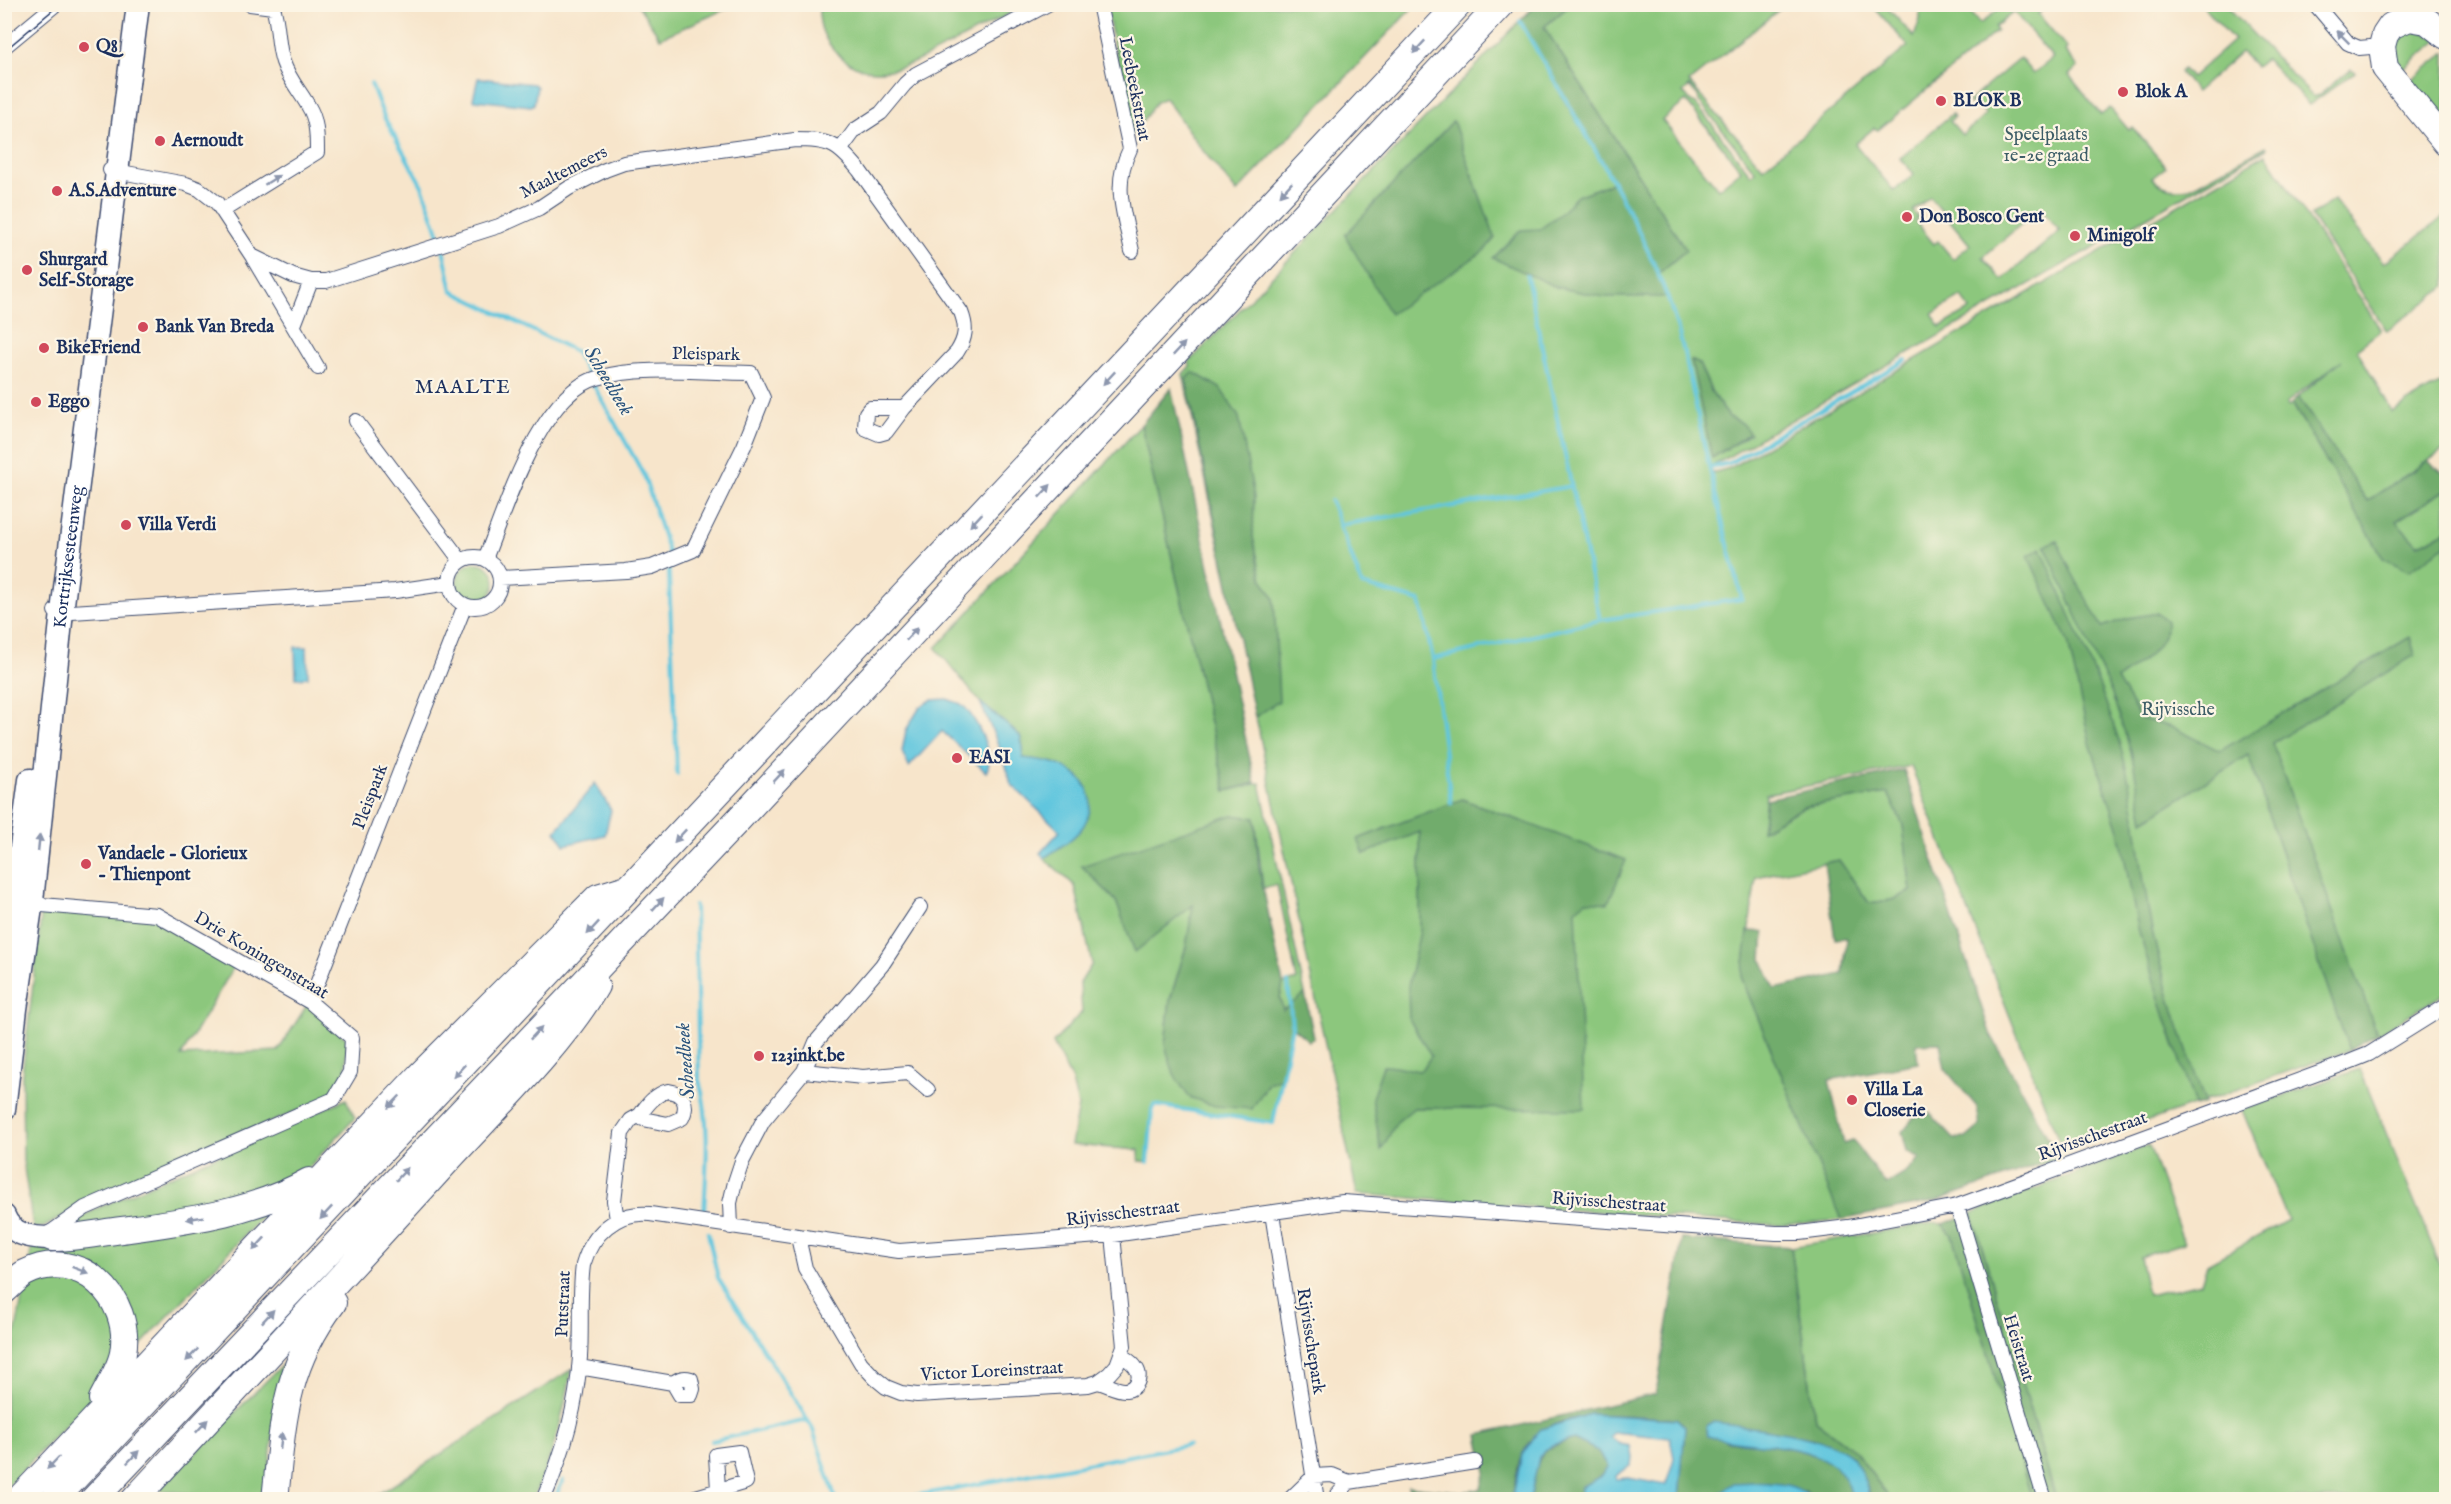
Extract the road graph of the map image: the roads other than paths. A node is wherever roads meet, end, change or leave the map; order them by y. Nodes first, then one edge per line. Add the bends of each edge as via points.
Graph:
1 (56, 4) edge
2 (126, 4) edge
3 (138, 4) edge
4 (250, 4) edge
5 (1048, 4) edge
6 (1099, 4) edge
7 (1459, 4) edge
8 (1501, 4) edge
9 (2314, 4) edge
10 (2415, 11) edge
11 (2386, 26) edge
12 (2446, 36) edge
13 (4, 47) edge
14 (2446, 143) edge
15 (841, 148) junction
16 (112, 171) junction
17 (222, 211) junction
18 (1132, 251) dead end
19 (252, 256) junction
20 (311, 281) junction
21 (294, 325) junction
22 (318, 368) dead end
23 (904, 408) dead end
24 (356, 421) dead end
25 (485, 559) junction
26 (460, 561) junction
27 (500, 578) junction
28 (450, 583) junction
29 (465, 605) junction
30 (57, 611) junction
31 (633, 886) junction
32 (17, 893) edge
33 (920, 907) dead end
34 (618, 946) junction
35 (4, 990) edge
36 (310, 1002) junction
37 (2446, 1006) edge
38 (804, 1071) junction
39 (928, 1090) dead end
40 (4, 1109) edge
41 (640, 1115) dead end
42 (328, 1170) junction
43 (1957, 1206) junction
44 (1272, 1213) junction
45 (4, 1216) edge
46 (617, 1219) junction
47 (731, 1227) junction
48 (1113, 1235) junction
49 (798, 1237) junction
50 (48, 1238) junction
51 (375, 1241) junction
52 (4, 1291) edge
53 (1122, 1356) junction
54 (579, 1367) junction
55 (1098, 1382) junction
56 (674, 1383) dead end
57 (88, 1426) junction
58 (1475, 1462) dead end
59 (1314, 1476) junction
60 (1349, 1482) junction
61 (718, 1490) dead end
62 (18, 1500) edge
63 (54, 1500) edge
64 (93, 1500) edge
65 (134, 1500) edge
66 (275, 1500) edge
67 (543, 1500) edge
68 (686, 1500) edge
69 (1289, 1500) edge
70 (1317, 1500) edge
71 (1333, 1500) edge
72 (2045, 1500) edge

1 - 13 street
2 - 16 main road, Kortrijksesteenweg
3 - 16 main road, Kortrijksesteenweg
17 -> 4 street via 317,152 312,112 290,82 281,59 273,7
5 - 15 street via 916,74 881,113 855,130
6 - 18 street, Leebeekstraat via 1130,149 1119,183
7 -> 31 highway
34 -> 8 highway
11 -> 9 street via 2359,48 2348,43
10 - 11 highway
10 - 12 highway
11 - 14 highway via 2385,68
15 - 20 street, Maaltemeers via 816,140 795,140 624,163 499,226 326,280
15 - 23 street via 965,322 963,344
16 - 17 street, Maaltemeers via 186,184 211,197
16 - 30 main road, Kortrijksesteenweg
17 - 19 street, Maaltemeers
19 - 20 street, Maaltemeers via 278,271
19 - 21 street, Maaltemeers
20 - 21 street
21 - 22 street, Maaltemeers
24 - 26 street
25 - 26 street via 472,557
25 - 27 street via 495,566
25 - 27 street, Pleispark via 537,437 570,392 589,381 643,371 751,373 763,398 693,550 652,567 626,571
26 - 28 street
27 - 29 street via 499,592 490,603
28 - 29 street via 454,596
28 - 30 street via 395,591
29 - 36 street, Pleispark
30 - 32 main road, Kortrijksesteenweg
31 -> 42 highway via 598,897
31 -> 63 highway
32 - 35 main road, Kortrijksesteenweg
32 - 36 street, Drie Koningenstraat via 42,905 157,915
32 - 40 main road, Kortrijksesteenweg via 16,1009
33 - 38 street via 882,965 816,1042
34 - 51 highway via 581,1011
64 -> 34 highway
36 - 50 street, Drie Koningenstraat via 352,1038 350,1072 334,1098 85,1208
37 - 43 street, Rijvisschestraat via 2359,1058
38 - 39 street via 863,1077 903,1072 912,1074
38 - 47 street via 763,1121 742,1161 730,1203
41 - 46 street via 622,1133 614,1201
42 -> 50 highway via 292,1191 249,1206 154,1226
42 -> 57 highway
43 - 44 street, Rijvisschestraat via 1799,1233 1343,1202
43 - 72 street, Heistraat
44 - 48 street, Rijvisschestraat
44 - 59 street, Rijvisschepark
45 - 50 main road via 10,1227 21,1234
46 - 47 street via 638,1213
46 - 54 street, Putstraat via 592,1243 583,1264
47 - 49 street, Rijvisschestraat
48 - 49 street, Rijvisschestraat via 899,1251
48 - 53 street via 1125,1337
49 - 55 street, Victor Loreinstraat via 810,1278 861,1363 886,1387 917,1395
65 -> 51 highway
66 -> 51 highway via 291,1382 305,1347
52 -> 57 highway via 24,1273 66,1265 89,1274 112,1296 121,1315 123,1353
53 - 55 street
53 - 55 street, Victor Loreinstraat via 1138,1371 1136,1385 1122,1390
54 - 56 street
54 - 67 street, Putstraat via 567,1432
57 -> 62 highway
58 - 60 street
59 - 60 street via 1332,1475
59 - 69 street
59 - 70 street, Rijvisschepark
60 - 71 street
61 - 68 street

